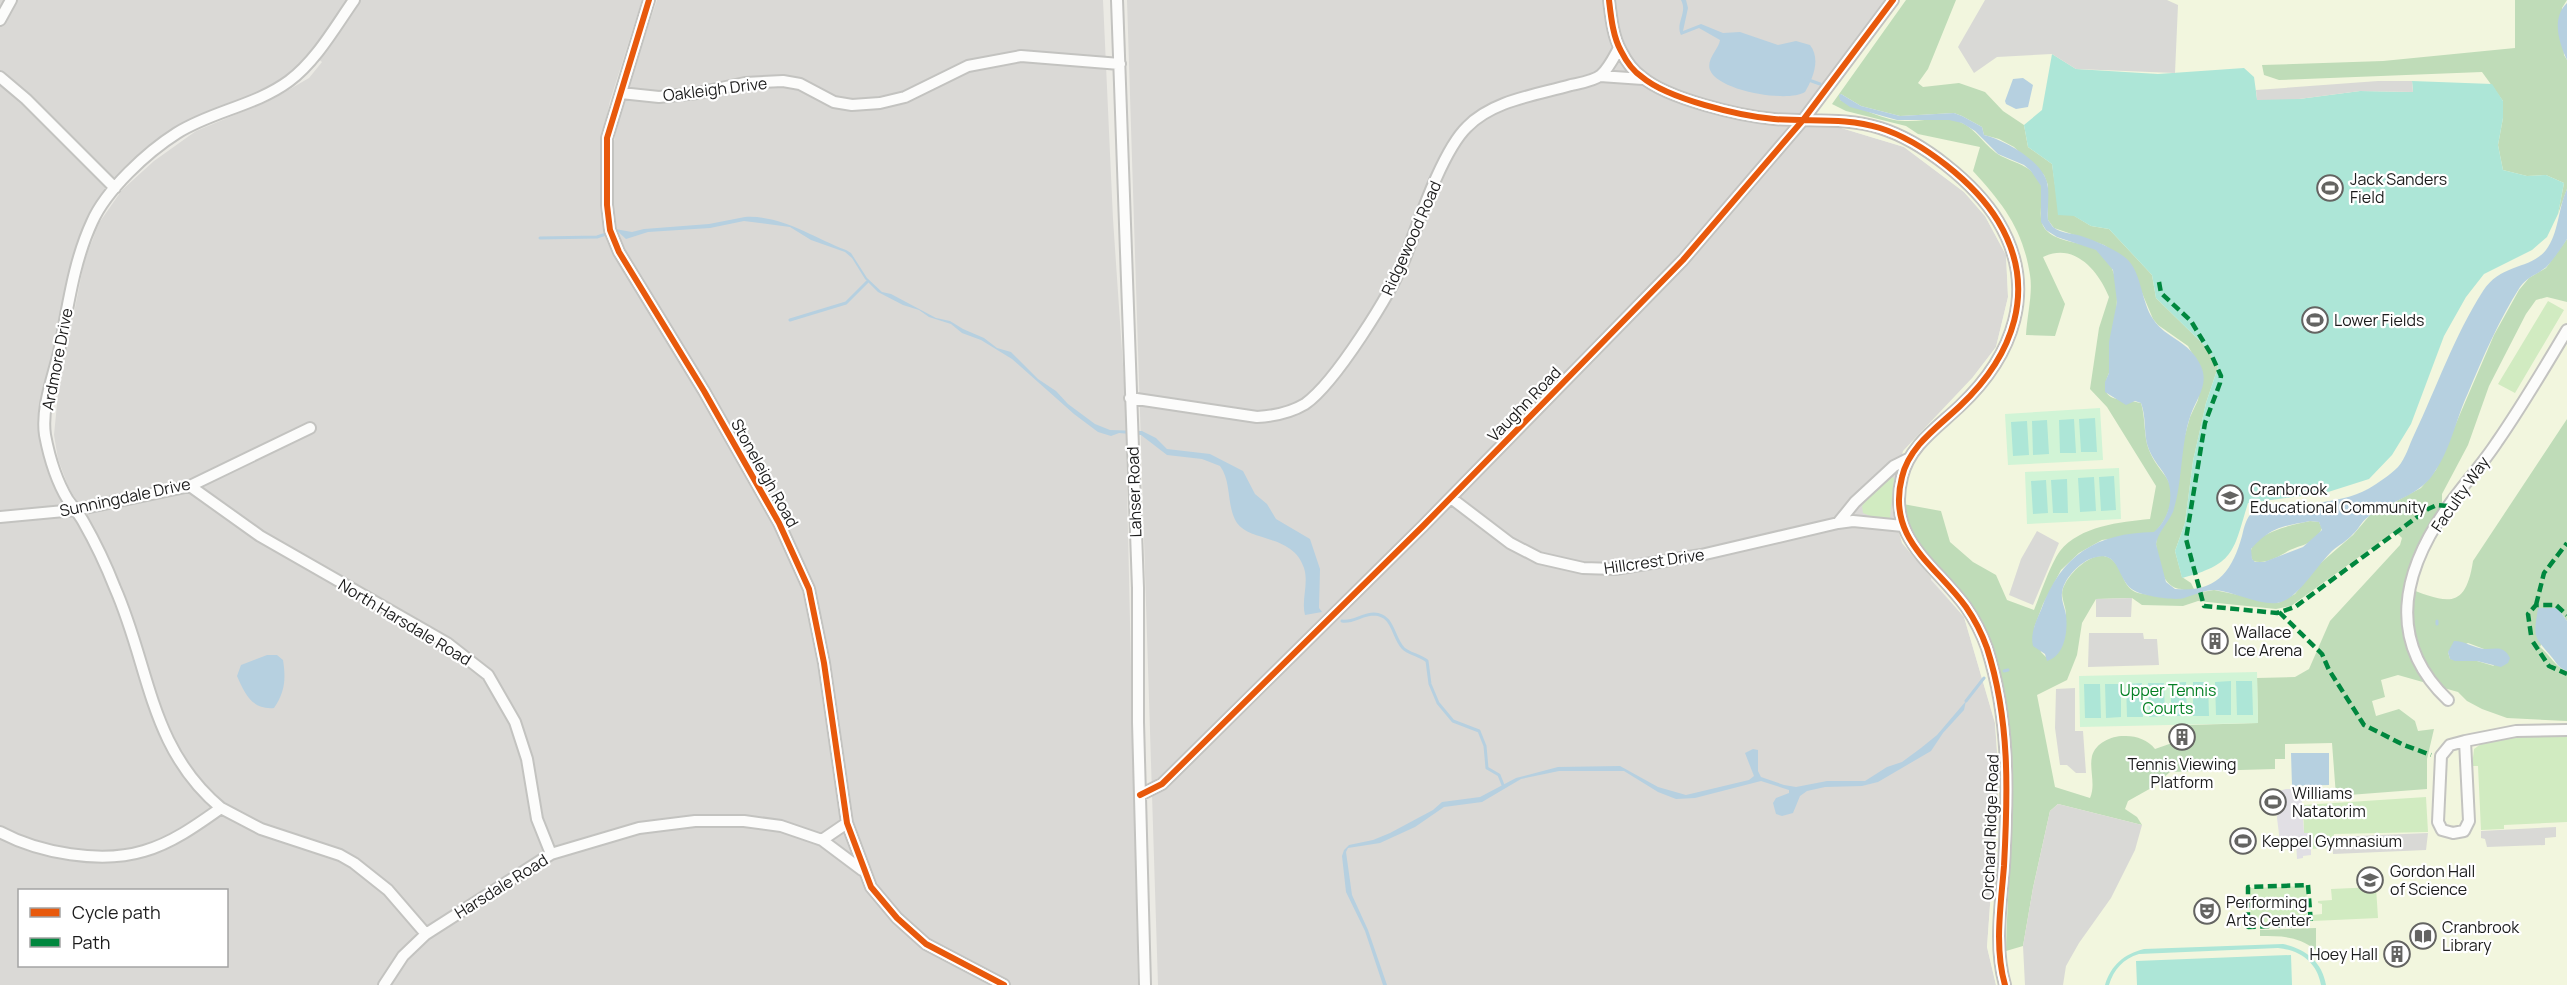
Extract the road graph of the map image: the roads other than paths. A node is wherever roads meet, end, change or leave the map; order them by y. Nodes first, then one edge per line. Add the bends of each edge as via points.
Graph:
1 (11, 0) edge
2 (354, 0) edge
3 (649, 0) edge
4 (1117, 0) edge
5 (1608, 0) edge
6 (1893, 0) edge
7 (0, 20) edge
8 (1619, 48) junction
9 (1120, 64) junction
10 (1600, 76) junction
11 (0, 77) edge
12 (1643, 79) junction
13 (621, 93) junction
14 (1803, 120) junction
15 (115, 188) junction
16 (2567, 330) edge
17 (1130, 398) junction
18 (310, 428) dead end
19 (1908, 459) junction
20 (190, 486) junction
21 (1451, 498) junction
22 (75, 510) junction
23 (0, 517) edge
24 (1838, 523) junction
25 (1903, 526) junction
26 (2448, 700) dead end
27 (2567, 730) edge
28 (2465, 741) junction
29 (1140, 795) junction
30 (221, 808) junction
31 (847, 823) junction
32 (0, 832) edge
33 (822, 840) junction
34 (551, 854) junction
35 (863, 871) junction
36 (426, 934) junction
37 (384, 985) edge
38 (1004, 985) edge
39 (1145, 985) edge
40 (2005, 985) edge

1 - 7 street
2 - 15 street, Ardmore Drive via 314,55 289,81 178,132 143,159
3 - 13 street, Stoneleigh Road
4 - 9 street, Lahser Road
5 - 8 street, Orchard Ridge Road
6 - 14 street, Vaughn Road
8 - 10 street
8 - 12 street, Orchard Ridge Road
9 - 13 street, Oakleigh Drive via 1021,56 968,66 905,97 852,105 834,102 800,84 783,81 659,97
9 - 17 street, Lahser Road
10 - 12 street, Ridgewood Road
10 - 17 street, Ridgewood Road via 1499,106 1481,114 1462,131 1392,286 1338,368 1307,402 1278,415 1257,417
11 - 15 street
12 - 14 street, Orchard Ridge Road via 1711,107 1773,119
13 - 31 street, Stoneleigh Road via 606,154 610,230 619,252 779,523 809,589
14 - 19 street, Orchard Ridge Road via 1869,125 1916,144 1979,196 1997,220 2013,254 2017,306 2003,353 1978,388
14 - 21 street, Vaughn Road via 1683,260
15 - 22 street, Ardmore Drive via 93,219 78,261 47,403 45,434 60,484
16 - 26 street, Faculty Way via 2506,429 2442,516 2423,550 2412,581 2406,611 2409,639 2423,672
17 - 29 street, Lahser Road via 1138,588
18 - 20 street, Sunningdale Drive
19 - 24 street via 1894,466
19 - 25 street, Orchard Ridge Road via 1899,493
20 - 22 street, Sunningdale Drive
20 - 34 street, North Harsdale Road via 260,536 447,643 488,675 515,722 527,759 537,819
21 - 24 street, Hillcrest Drive via 1524,552 1592,569 1701,555
21 - 29 street, Vaughn Road via 1162,784
22 - 23 street, Sunningdale Drive
22 - 30 street, Ardmore Drive via 115,587 172,751
24 - 25 street, Hillcrest Drive
25 - 40 street, Orchard Ridge Road via 1918,552 1976,623 1998,690 2008,765 2000,940
27 - 28 street via 2516,732
28 - 28 street via 2447,747 2440,759 2438,822 2449,833 2464,831 2469,821
29 - 39 street, Lahser Road
30 - 32 street via 161,845 122,855 54,852
30 - 36 street, Ardmore Drive via 261,828 354,863 388,890
31 - 33 street
31 - 35 street, Stoneleigh Road
33 - 34 street, Harsdale Road via 781,826 695,821 639,828
33 - 35 street, Harsdale Road
34 - 36 street, Harsdale Road
35 - 38 street, Stoneleigh Road via 897,918 926,945
36 - 37 street, Harsdale Road via 403,956

